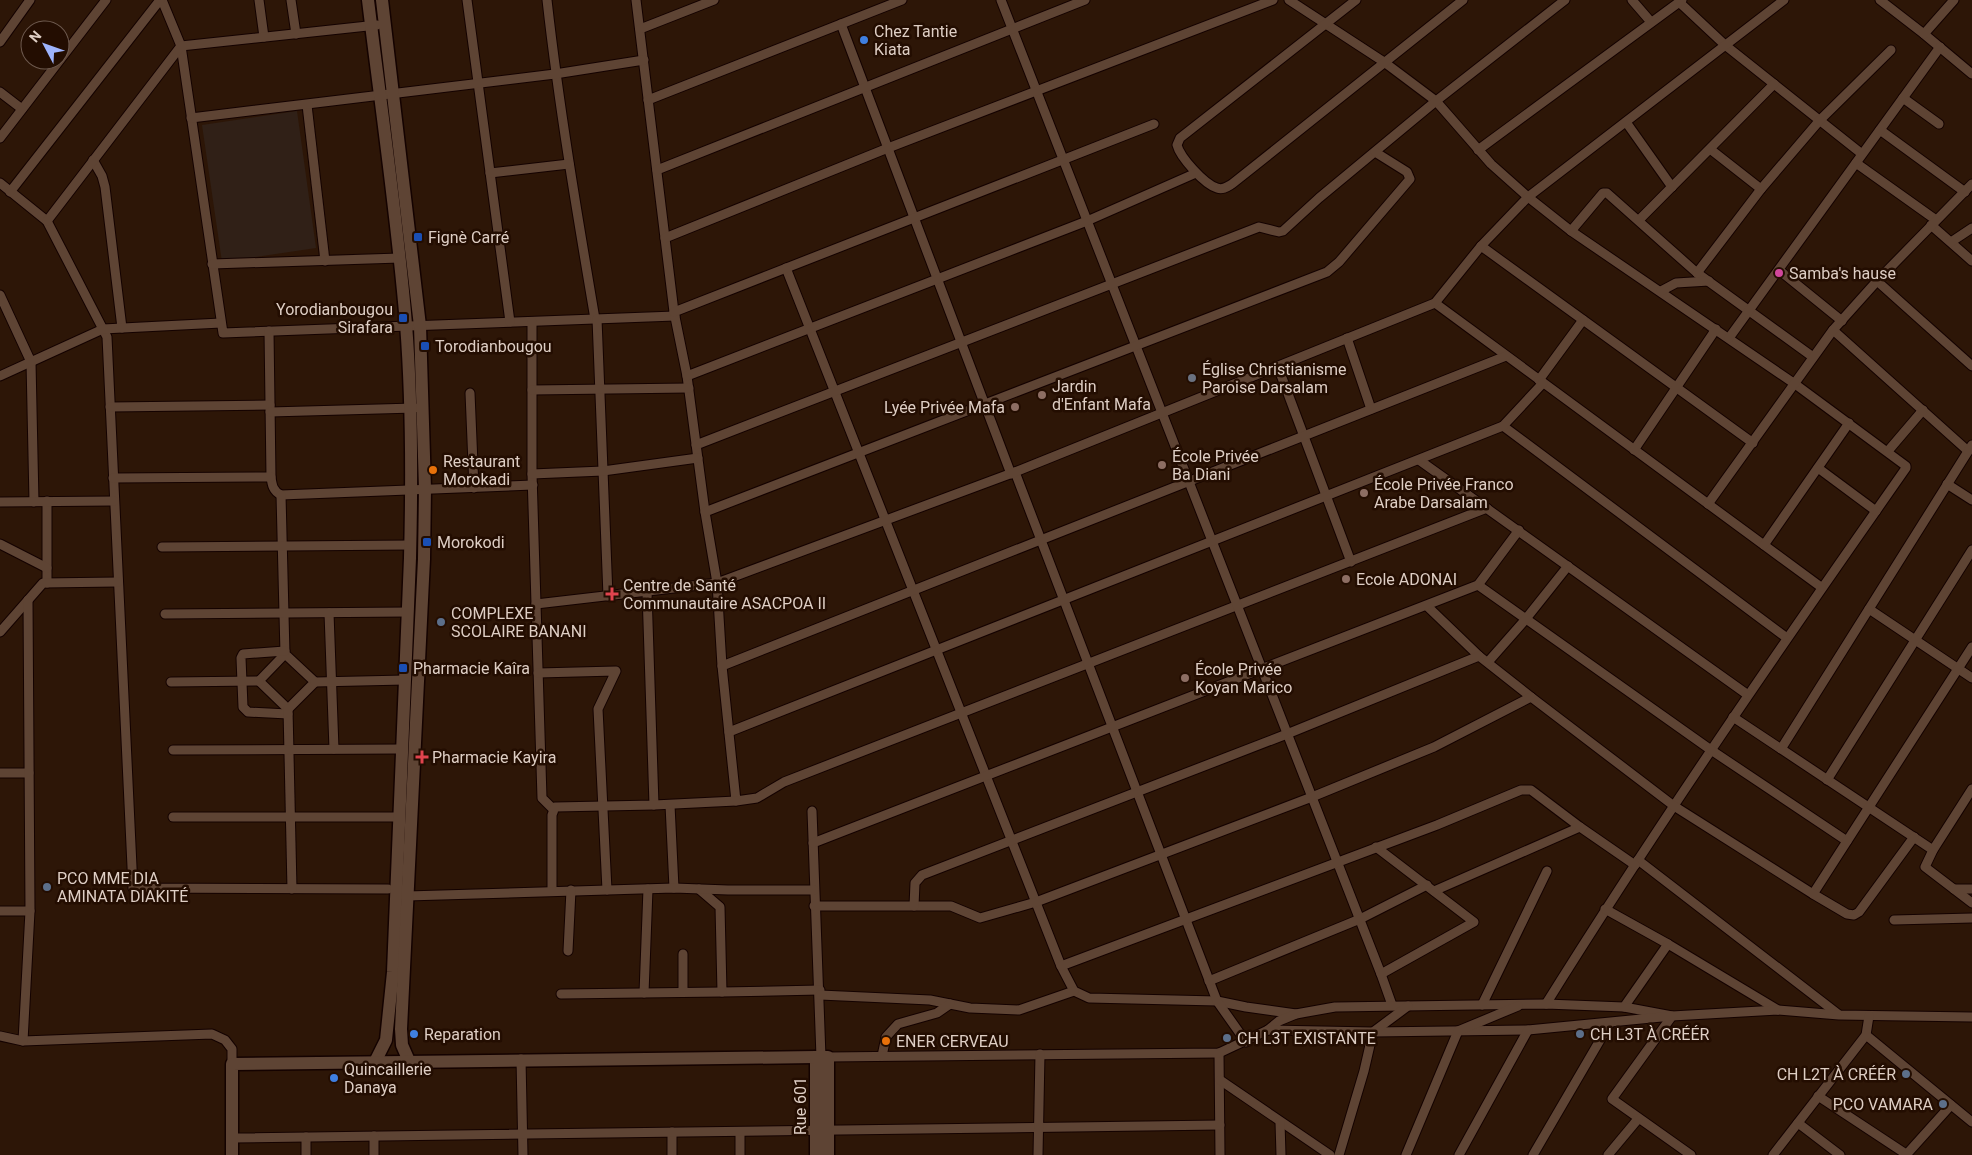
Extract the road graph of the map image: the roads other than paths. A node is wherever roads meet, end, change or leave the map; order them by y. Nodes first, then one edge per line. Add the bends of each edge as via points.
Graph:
1 (30, 0) edge
2 (106, 0) edge
3 (161, 0) edge
4 (259, 0) edge
5 (291, 0) edge
6 (368, 0) edge
7 (382, 0) edge
8 (467, 0) edge
9 (547, 0) edge
10 (636, 0) edge
11 (714, 0) edge
12 (902, 0) edge
13 (1001, 0) edge
14 (1085, 0) edge
15 (1273, 0) edge
16 (1289, 0) edge
17 (1356, 0) edge
18 (1463, 0) edge
19 (1565, 0) edge
20 (1632, 0) edge
21 (1784, 0) edge
22 (1880, 0) edge
23 (1954, 0) edge
24 (1680, 1) edge
25 (1651, 22) junction
26 (384, 24) junction
27 (842, 24) junction
28 (1325, 24) junction
29 (371, 26) junction
30 (640, 29) junction
31 (1012, 29) junction
32 (296, 34) junction
33 (1924, 34) junction
34 (264, 37) junction
35 (0, 42) edge
36 (1725, 45) junction
37 (181, 46) junction
38 (1940, 47) junction
39 (1891, 50) dead end
40 (644, 60) junction
41 (1384, 62) junction
42 (555, 74) junction
43 (1972, 74) edge
44 (478, 84) junction
45 (1774, 84) junction
46 (865, 87) junction
47 (0, 92) edge
48 (393, 92) junction
49 (1037, 92) junction
50 (379, 94) junction
51 (1903, 98) junction
52 (648, 100) junction
53 (1436, 101) junction
54 (307, 104) junction
55 (22, 109) junction
56 (191, 118) junction
57 (1820, 120) junction
58 (1626, 122) junction
59 (1154, 124) dead end
60 (1939, 124) dead end
61 (1880, 130) junction
62 (0, 138) edge
63 (888, 148) junction
64 (1710, 149) junction
65 (1478, 150) junction
66 (1375, 152) junction
67 (1862, 154) junction
68 (93, 160) junction
69 (1063, 160) junction
70 (1856, 163) junction
71 (569, 164) junction
72 (657, 170) junction
73 (490, 173) junction
74 (1196, 173) junction
75 (0, 184) edge
76 (1972, 184) edge
77 (1672, 187) junction
78 (1761, 189) junction
79 (10, 192) junction
80 (1965, 192) junction
81 (1528, 197) junction
82 (915, 218) junction
83 (1638, 220) junction
84 (47, 221) junction
85 (1087, 221) junction
86 (1934, 223) junction
87 (1972, 228) edge
88 (1571, 231) junction
89 (665, 238) junction
90 (1951, 242) junction
91 (1481, 246) junction
92 (400, 258) junction
93 (325, 261) junction
94 (1972, 261) edge
95 (212, 264) junction
96 (786, 268) junction
97 (1779, 270) junction
98 (1697, 273) junction
99 (938, 279) junction
100 (1709, 281) junction
101 (1877, 281) junction
102 (1112, 284) junction
103 (1661, 292) junction
104 (0, 295) edge
105 (1435, 304) junction
106 (1749, 309) junction
107 (674, 314) junction
108 (596, 319) junction
109 (1583, 320) junction
110 (510, 322) junction
111 (532, 322) junction
112 (1842, 322) junction
113 (221, 323) junction
114 (406, 326) junction
115 (420, 326) junction
116 (122, 328) junction
117 (810, 328) junction
118 (102, 329) junction
119 (1716, 329) junction
120 (1834, 330) junction
121 (269, 331) junction
122 (1347, 338) junction
123 (1729, 338) junction
124 (962, 342) junction
125 (1136, 346) junction
126 (1506, 356) junction
127 (1814, 357) junction
128 (32, 362) junction
129 (1972, 366) edge
130 (1278, 367) junction
131 (0, 376) edge
132 (687, 376) junction
133 (1541, 382) junction
134 (1795, 384) junction
135 (689, 388) junction
136 (1677, 388) junction
137 (600, 389) junction
138 (532, 390) junction
139 (835, 392) junction
140 (470, 393) dead end
141 (985, 404) junction
142 (110, 407) junction
143 (409, 408) junction
144 (423, 408) junction
145 (270, 409) junction
146 (1371, 409) junction
147 (1923, 410) junction
148 (1162, 413) junction
149 (1849, 423) junction
150 (1503, 426) junction
151 (1304, 436) junction
152 (1753, 443) junction
153 (696, 445) junction
154 (1970, 448) edge
155 (1634, 450) junction
156 (1888, 451) junction
157 (859, 453) junction
158 (698, 458) junction
159 (1419, 460) junction
160 (1818, 468) junction
161 (603, 471) junction
162 (1013, 473) junction
163 (532, 474) junction
164 (271, 477) junction
165 (114, 478) junction
166 (1189, 481) junction
167 (1947, 484) junction
168 (533, 485) junction
169 (474, 488) junction
170 (425, 489) junction
171 (411, 490) junction
172 (281, 495) junction
173 (1326, 497) junction
174 (1972, 500) edge
175 (114, 501) junction
176 (0, 502) edge
177 (34, 502) junction
178 (47, 502) junction
179 (1708, 504) junction
180 (1488, 508) junction
181 (1876, 511) junction
182 (705, 512) junction
183 (885, 520) junction
184 (1519, 530) junction
185 (1041, 540) junction
186 (1212, 542) junction
187 (0, 544) edge
188 (410, 545) junction
189 (1764, 545) junction
190 (282, 546) junction
191 (162, 547) dead end
192 (1972, 550) edge
193 (1351, 562) junction
194 (1568, 566) junction
195 (47, 568) junction
196 (118, 582) junction
197 (47, 583) junction
198 (717, 583) junction
199 (1478, 585) junction
200 (1821, 587) junction
201 (913, 590) junction
202 (647, 592) junction
203 (608, 596) junction
204 (28, 600) junction
205 (1064, 600) junction
206 (536, 604) junction
207 (1237, 606) junction
208 (1427, 606) junction
209 (1868, 609) junction
210 (408, 612) junction
211 (284, 613) junction
212 (329, 613) junction
213 (165, 614) dead end
214 (1525, 620) junction
215 (0, 632) edge
216 (1786, 638) junction
217 (1915, 640) junction
218 (1972, 647) edge
219 (936, 650) junction
220 (285, 652) junction
221 (1478, 656) junction
222 (1488, 662) junction
223 (1088, 664) junction
224 (722, 666) junction
225 (1262, 669) junction
226 (1958, 669) junction
227 (538, 673) junction
228 (1972, 678) edge
229 (405, 680) junction
230 (259, 681) junction
231 (172, 682) dead end
232 (242, 682) junction
233 (314, 682) junction
234 (332, 682) junction
235 (1748, 696) junction
236 (1531, 697) junction
237 (288, 712) junction
238 (961, 713) junction
239 (1733, 717) junction
240 (1112, 727) junction
241 (729, 732) junction
242 (1288, 734) junction
243 (334, 749) junction
244 (402, 749) junction
245 (1781, 749) junction
246 (173, 750) dead end
247 (289, 750) junction
248 (1712, 750) junction
249 (29, 772) junction
250 (0, 773) edge
251 (986, 776) junction
252 (1827, 780) junction
253 (1972, 789) edge
254 (1137, 793) junction
255 (1312, 797) junction
256 (736, 801) junction
257 (670, 805) junction
258 (603, 806) junction
259 (654, 806) junction
260 (1674, 806) junction
261 (1869, 807) junction
262 (553, 809) junction
263 (812, 811) dead end
264 (173, 817) dead end
265 (291, 817) junction
266 (400, 817) junction
267 (1580, 827) junction
268 (1914, 836) junction
269 (1012, 841) junction
270 (1846, 841) junction
271 (813, 843) junction
272 (1376, 847) junction
273 (1934, 850) junction
274 (1161, 854) junction
275 (1337, 862) junction
276 (1636, 862) junction
277 (1547, 871) dead end
278 (674, 888) junction
279 (1431, 888) junction
280 (292, 889) junction
281 (388, 889) dead end
282 (648, 889) junction
283 (699, 889) junction
284 (1953, 889) junction
285 (1972, 889) edge
286 (571, 890) junction
287 (606, 890) junction
288 (814, 890) junction
289 (552, 892) junction
290 (1813, 894) junction
291 (408, 896) junction
292 (1036, 902) junction
293 (1972, 903) edge
294 (814, 906) junction
295 (914, 906) junction
296 (1606, 909) junction
297 (0, 911) edge
298 (30, 911) junction
299 (1972, 918) edge
300 (1186, 919) junction
301 (1360, 919) junction
302 (1894, 920) dead end
303 (1668, 944) junction
304 (568, 952) dead end
305 (683, 954) dead end
306 (1061, 966) junction
307 (1381, 974) junction
308 (1209, 981) junction
309 (1074, 991) junction
310 (683, 992) junction
311 (722, 992) junction
312 (820, 992) junction
313 (644, 993) junction
314 (562, 994) dead end
315 (1217, 1001) junction
316 (950, 1004) junction
317 (1546, 1004) junction
318 (1392, 1005) junction
319 (1482, 1005) junction
320 (1521, 1005) junction
321 (1408, 1006) junction
322 (1624, 1007) junction
323 (1778, 1010) junction
324 (1296, 1014) junction
325 (1839, 1015) junction
326 (1672, 1016) junction
327 (1869, 1016) junction
328 (1972, 1017) edge
329 (1610, 1023) junction
330 (1268, 1030) junction
331 (1528, 1030) junction
332 (1458, 1031) junction
333 (1373, 1032) junction
334 (1866, 1035) junction
335 (0, 1036) edge
336 (22, 1040) junction
337 (1246, 1042) junction
338 (1219, 1053) junction
339 (1040, 1054) junction
340 (882, 1056) junction
341 (822, 1057) junction
342 (521, 1059) junction
343 (409, 1061) junction
344 (375, 1062) junction
345 (232, 1064) junction
346 (1220, 1080) junction
347 (1818, 1096) junction
348 (1951, 1105) junction
349 (1638, 1119) junction
350 (1280, 1122) junction
351 (1972, 1122) edge
352 (1798, 1123) junction
353 (1220, 1125) junction
354 (1039, 1128) junction
355 (822, 1130) junction
356 (672, 1132) junction
357 (740, 1132) junction
358 (522, 1134) junction
359 (374, 1136) junction
360 (306, 1137) junction
361 (232, 1138) junction
362 (1689, 1154) edge
363 (232, 1155) edge
364 (306, 1155) edge
365 (374, 1155) edge
366 (523, 1155) edge
367 (672, 1155) edge
368 (740, 1155) edge
369 (816, 1155) edge
370 (828, 1155) edge
371 (1038, 1155) edge
372 (1220, 1155) edge
373 (1281, 1155) edge
374 (1330, 1155) edge
375 (1339, 1155) edge
376 (1406, 1155) edge
377 (1459, 1155) edge
378 (1533, 1155) edge
379 (1608, 1155) edge
380 (1773, 1155) edge
381 (1840, 1155) edge
382 (1906, 1155) edge

1 - 35 street
2 - 55 street
3 - 37 street
3 - 79 street
4 - 34 street
5 - 32 street
6 - 29 street
7 - 26 street
8 - 44 street
9 - 42 street
10 - 30 street
11 - 30 street
12 - 27 street
13 - 31 street
14 - 31 street
15 - 49 street
16 - 28 street
17 - 28 street
18 - 41 street
19 - 53 street
20 - 25 street
21 - 36 street
22 - 33 street
23 - 33 street
24 - 25 street
24 - 36 street
25 - 65 street
26 - 29 street
26 - 48 street
27 - 46 street
27 - 52 street
28 - 41 street
28 - 74 street via 1180,138 1179,152
29 - 32 street
29 - 50 street
30 - 40 street
31 - 46 street
31 - 49 street
32 - 34 street
33 - 38 street
34 - 37 street
36 - 45 street
36 - 58 street
37 - 56 street
37 - 68 street
38 - 43 street
38 - 51 street
39 - 57 street
40 - 42 street
40 - 52 street
41 - 53 street
41 - 74 street via 1224,189 1216,188
42 - 44 street
42 - 71 street
44 - 48 street
44 - 73 street
45 - 57 street
45 - 64 street
46 - 63 street
46 - 72 street
47 - 55 street
48 - 50 street
48 - 115 street
49 - 63 street
49 - 69 street
50 - 54 street
50 - 92 street
51 - 60 street
51 - 61 street
52 - 72 street
53 - 65 street
53 - 66 street
54 - 56 street
54 - 93 street
55 - 62 street
56 - 95 street
57 - 67 street
57 - 78 street
58 - 77 street
58 - 81 street
59 - 69 street
61 - 67 street
61 - 80 street
63 - 82 street
63 - 89 street
64 - 77 street
64 - 78 street
65 - 81 street
66 - 102 street via 1283,231 1259,227
66 - 125 street via 1407,172 1410,179 1327,272
67 - 70 street
68 - 84 street
68 - 116 street via 105,186
69 - 82 street
69 - 85 street
70 - 86 street
70 - 97 street
71 - 73 street
71 - 108 street
72 - 89 street
73 - 110 street
74 - 85 street
75 - 79 street
76 - 80 street
77 - 83 street
78 - 98 street
79 - 84 street
80 - 86 street
81 - 88 street
81 - 91 street
82 - 96 street
82 - 99 street
83 - 88 street via 1605,192
83 - 98 street
84 - 118 street
85 - 99 street
85 - 102 street
86 - 90 street
86 - 101 street
87 - 90 street
88 - 103 street
89 - 107 street
90 - 94 street
91 - 105 street
91 - 109 street
92 - 93 street
92 - 114 street
93 - 95 street
95 - 113 street
96 - 107 street
96 - 117 street
97 - 106 street
97 - 112 street
98 - 100 street
99 - 117 street
99 - 124 street
100 - 103 street via 1676,283
100 - 106 street
101 - 112 street
101 - 129 street
102 - 124 street
102 - 125 street
103 - 119 street
104 - 128 street
105 - 122 street
105 - 126 street
106 - 123 street
106 - 127 street
107 - 108 street
107 - 132 street
108 - 111 street
108 - 137 street
109 - 133 street
109 - 136 street
110 - 111 street
110 - 115 street
111 - 138 street
112 - 120 street
113 - 116 street
113 - 121 street via 222,332
114 - 115 street
114 - 121 street
114 - 143 street
115 - 144 street
116 - 118 street
117 - 132 street
117 - 139 street
118 - 128 street
118 - 142 street via 107,338
119 - 123 street
119 - 136 street
120 - 127 street
120 - 147 street
121 - 145 street
122 - 130 street
122 - 146 street
123 - 134 street
124 - 139 street
124 - 141 street
125 - 141 street
125 - 148 street
126 - 133 street
126 - 146 street
127 - 134 street
128 - 131 street
128 - 177 street
130 - 148 street
130 - 151 street
132 - 135 street
133 - 150 street
133 - 155 street
134 - 149 street
134 - 152 street
135 - 137 street
135 - 153 street
136 - 152 street
136 - 155 street
137 - 138 street
137 - 161 street
138 - 163 street
139 - 153 street
139 - 157 street
140 - 169 street
141 - 157 street
141 - 162 street
142 - 145 street
142 - 165 street
143 - 144 street
143 - 145 street
143 - 171 street
144 - 170 street
145 - 164 street
146 - 151 street
147 - 154 street
147 - 156 street
148 - 162 street
148 - 166 street
149 - 156 street
149 - 160 street
150 - 159 street
150 - 216 street
151 - 166 street
151 - 173 street
152 - 179 street
153 - 158 street
154 - 167 street
155 - 179 street
156 - 181 street via 1906,468
157 - 182 street
157 - 183 street
158 - 161 street
158 - 182 street
159 - 173 street
159 - 180 street
160 - 181 street
160 - 189 street
161 - 163 street
161 - 203 street
162 - 183 street
162 - 185 street
163 - 168 street
164 - 165 street
164 - 172 street via 274,490
165 - 175 street
166 - 185 street
166 - 186 street
167 - 174 street
167 - 209 street
168 - 169 street
168 - 206 street
169 - 170 street
170 - 171 street
170 - 291 street
171 - 172 street
171 - 188 street
172 - 190 street
173 - 186 street
173 - 193 street
175 - 178 street
175 - 196 street
176 - 177 street
177 - 178 street
178 - 195 street
179 - 189 street
180 - 184 street
180 - 193 street
181 - 200 street
182 - 198 street
183 - 198 street
183 - 201 street
184 - 194 street
184 - 199 street
185 - 201 street
185 - 205 street
186 - 205 street
186 - 207 street
187 - 195 street
188 - 190 street
188 - 210 street
189 - 200 street
190 - 191 street
190 - 211 street
192 - 217 street
193 - 207 street
194 - 214 street
194 - 235 street
195 - 197 street
196 - 197 street
196 - 280 street via 132,888
197 - 204 street via 43,583
198 - 202 street
198 - 224 street
199 - 208 street
199 - 214 street
200 - 216 street
201 - 219 street
201 - 224 street
202 - 203 street
202 - 259 street
203 - 206 street
204 - 215 street
204 - 249 street
205 - 219 street
205 - 223 street
206 - 227 street
207 - 223 street
207 - 225 street
208 - 221 street
208 - 225 street
209 - 217 street
209 - 245 street
210 - 212 street
210 - 229 street
211 - 212 street
211 - 213 street
211 - 220 street
212 - 234 street
214 - 222 street
214 - 248 street
216 - 235 street
217 - 226 street
217 - 252 street
218 - 226 street
219 - 238 street
219 - 241 street
220 - 230 street
220 - 232 street via 243,654
220 - 233 street
221 - 222 street
221 - 242 street
222 - 236 street
223 - 238 street
223 - 240 street
224 - 241 street
225 - 240 street
225 - 242 street
226 - 228 street
226 - 261 street
227 - 258 street via 616,671 598,708
227 - 262 street via 542,798
229 - 234 street
229 - 244 street
230 - 232 street
230 - 237 street
231 - 232 street
232 - 237 street via 246,712
233 - 234 street
233 - 237 street
234 - 243 street
235 - 239 street
236 - 255 street via 1434,747
236 - 260 street
237 - 247 street
238 - 251 street
238 - 256 street via 784,782 757,798
239 - 245 street
239 - 248 street
240 - 251 street
240 - 254 street
241 - 256 street
242 - 254 street
242 - 255 street
243 - 244 street
243 - 247 street
244 - 266 street
245 - 252 street
246 - 247 street
247 - 265 street
248 - 260 street
248 - 270 street
249 - 250 street
249 - 298 street
251 - 269 street
251 - 271 street
252 - 261 street
253 - 273 street
254 - 269 street
254 - 274 street
255 - 274 street
255 - 275 street
256 - 257 street
257 - 259 street
257 - 278 street
258 - 259 street
258 - 262 street via 558,806
258 - 287 street
260 - 276 street
260 - 290 street
261 - 268 street
261 - 270 street
262 - 289 street
263 - 271 street
264 - 265 street
265 - 266 street
265 - 280 street
266 - 344 street via 393,972 386,1040
267 - 272 street via 1531,790 1521,790
267 - 276 street
267 - 279 street
268 - 273 street
268 - 290 street via 1854,915
269 - 292 street
269 - 295 street via 922,875 915,883
270 - 290 street
271 - 288 street
272 - 275 street
272 - 279 street
273 - 284 street via 1925,867
274 - 292 street
274 - 300 street
275 - 300 street
275 - 301 street
276 - 296 street
276 - 325 street
277 - 319 street
278 - 282 street
278 - 283 street
279 - 301 street
279 - 307 street via 1474,920 1474,924
280 - 281 street
282 - 287 street
282 - 313 street
283 - 288 street
283 - 311 street via 720,907
284 - 285 street
284 - 293 street
286 - 287 street
286 - 289 street
286 - 304 street
288 - 294 street
289 - 291 street
291 - 343 street via 400,1030
292 - 295 street via 980,918 951,906
292 - 306 street
294 - 295 street
294 - 312 street
296 - 303 street
296 - 317 street
297 - 298 street
298 - 336 street
299 - 302 street
300 - 306 street
300 - 308 street
301 - 307 street
301 - 308 street
303 - 322 street
303 - 323 street
305 - 310 street
306 - 309 street
307 - 318 street
308 - 315 street
309 - 315 street via 1089,998
309 - 316 street via 1019,1010
310 - 311 street
310 - 313 street
311 - 312 street
312 - 316 street
312 - 341 street
313 - 314 street
315 - 324 street
315 - 337 street
316 - 340 street via 937,1014 898,1024 886,1037
317 - 320 street
317 - 322 street
318 - 321 street
318 - 324 street via 1335,1006
319 - 320 street
319 - 321 street
320 - 332 street
321 - 333 street
322 - 326 street
323 - 325 street
323 - 326 street
324 - 330 street via 1278,1021
325 - 327 street
326 - 329 street
326 - 349 street via 1613,1097 1613,1101
327 - 328 street
327 - 334 street
329 - 331 street
329 - 378 street
330 - 333 street
330 - 337 street
331 - 332 street
331 - 377 street
332 - 333 street
332 - 376 street
333 - 375 street
334 - 347 street
334 - 348 street
335 - 336 street
336 - 345 street via 212,1034 225,1040 232,1049
337 - 338 street
338 - 339 street
338 - 346 street
339 - 340 street
339 - 354 street
340 - 341 street
341 - 342 street
341 - 355 street, Rue 601
342 - 343 street
342 - 358 street
343 - 344 street
344 - 345 street
345 - 361 street
346 - 350 street
346 - 353 street
347 - 352 street
347 - 382 street
348 - 351 street
348 - 382 street
349 - 362 street
349 - 379 street
350 - 373 street
350 - 374 street
352 - 380 street
352 - 381 street
353 - 354 street
353 - 372 street
354 - 355 street
354 - 371 street
355 - 357 street
355 - 369 street, Rue 601
355 - 370 street, Rue 601
356 - 357 street
356 - 358 street
356 - 367 street
357 - 368 street
358 - 359 street
358 - 366 street
359 - 360 street
359 - 365 street
360 - 361 street
360 - 364 street
361 - 363 street

